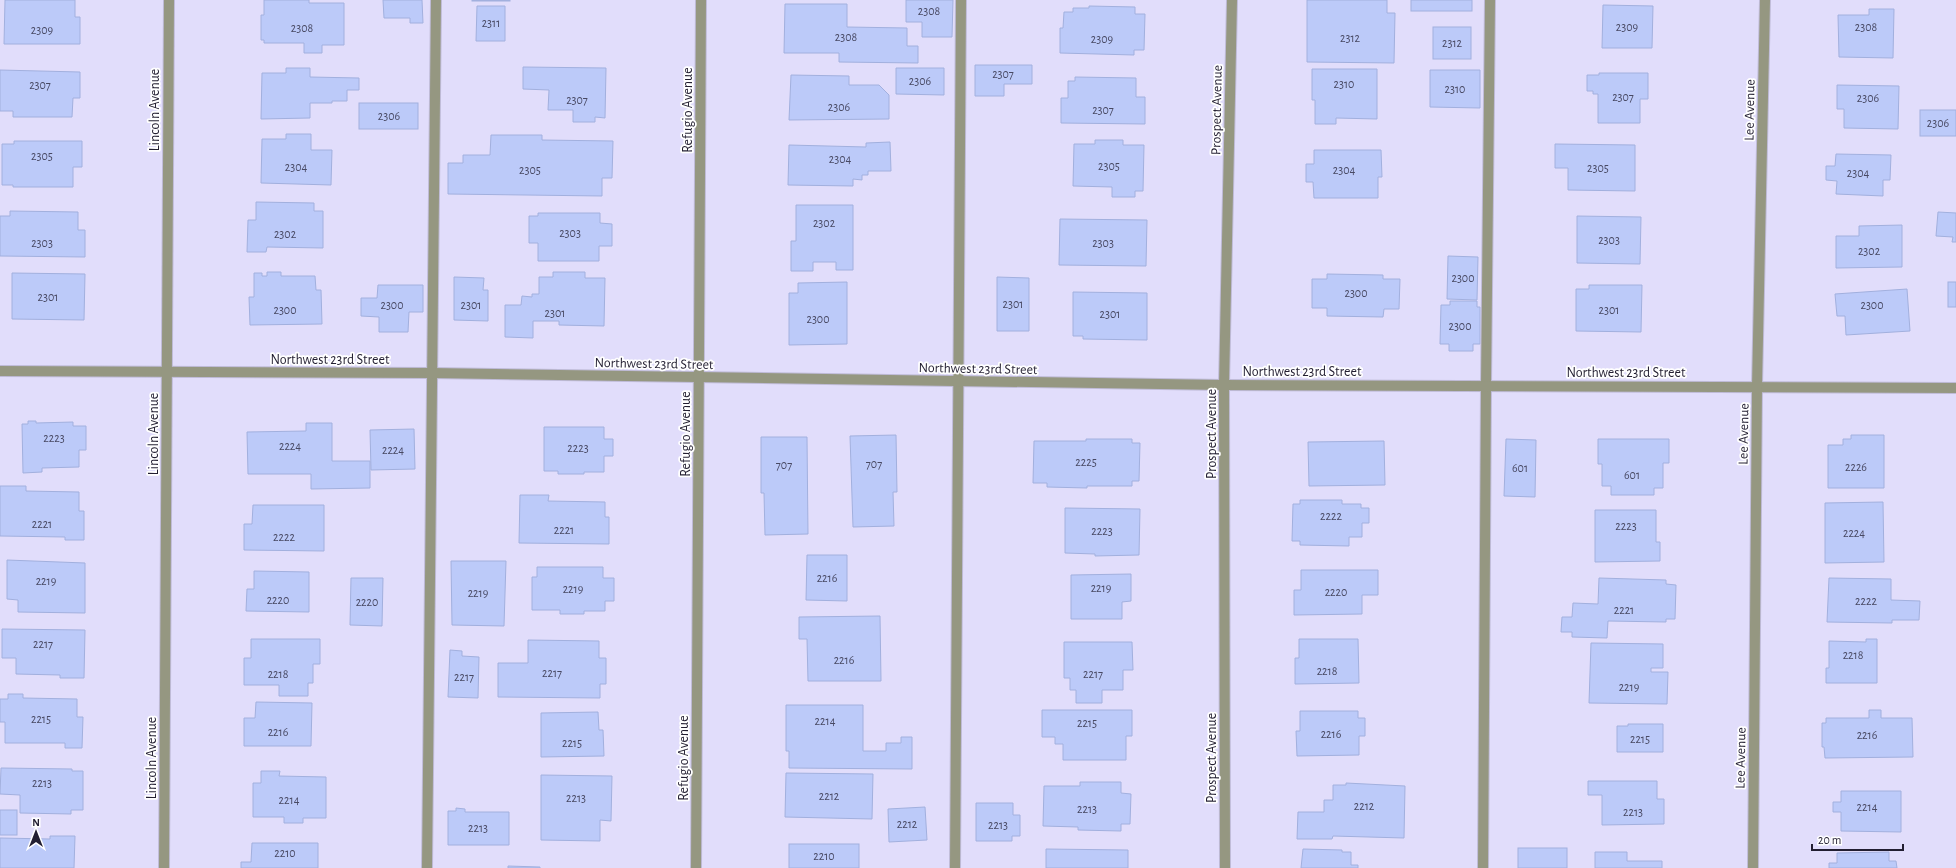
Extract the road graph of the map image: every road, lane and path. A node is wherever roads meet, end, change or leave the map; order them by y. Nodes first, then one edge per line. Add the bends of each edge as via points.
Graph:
1 (169, 0) edge
2 (436, 0) edge
3 (701, 0) edge
4 (961, 0) edge
5 (1232, 0) edge
6 (1490, 0) edge
7 (1765, 0) edge
8 (0, 371) edge
9 (167, 373) junction
10 (432, 373) junction
11 (699, 378) junction
12 (959, 381) junction
13 (1224, 385) junction
14 (1486, 386) junction
15 (1757, 387) junction
16 (1956, 388) edge
17 (164, 868) edge
18 (427, 868) edge
19 (696, 868) edge
20 (955, 868) edge
21 (1225, 868) edge
22 (1484, 868) edge
23 (1752, 868) edge

1 - 9 street, Lincoln Avenue
2 - 10 street
3 - 11 street, Refugio Avenue
4 - 12 street
5 - 13 street, Prospect Avenue
6 - 14 street
7 - 15 street, Lee Avenue
8 - 9 street, Northwest 23rd Street
9 - 10 street, Northwest 23rd Street
9 - 17 street, Lincoln Avenue
10 - 11 street, Northwest 23rd Street
10 - 18 street
11 - 12 street, Northwest 23rd Street
11 - 19 street, Refugio Avenue
12 - 13 street, Northwest 23rd Street
12 - 20 street
13 - 14 street, Northwest 23rd Street
13 - 21 street, Prospect Avenue
14 - 15 street, Northwest 23rd Street
14 - 22 street
15 - 16 street, Northwest 23rd Street
15 - 23 street, Lee Avenue

